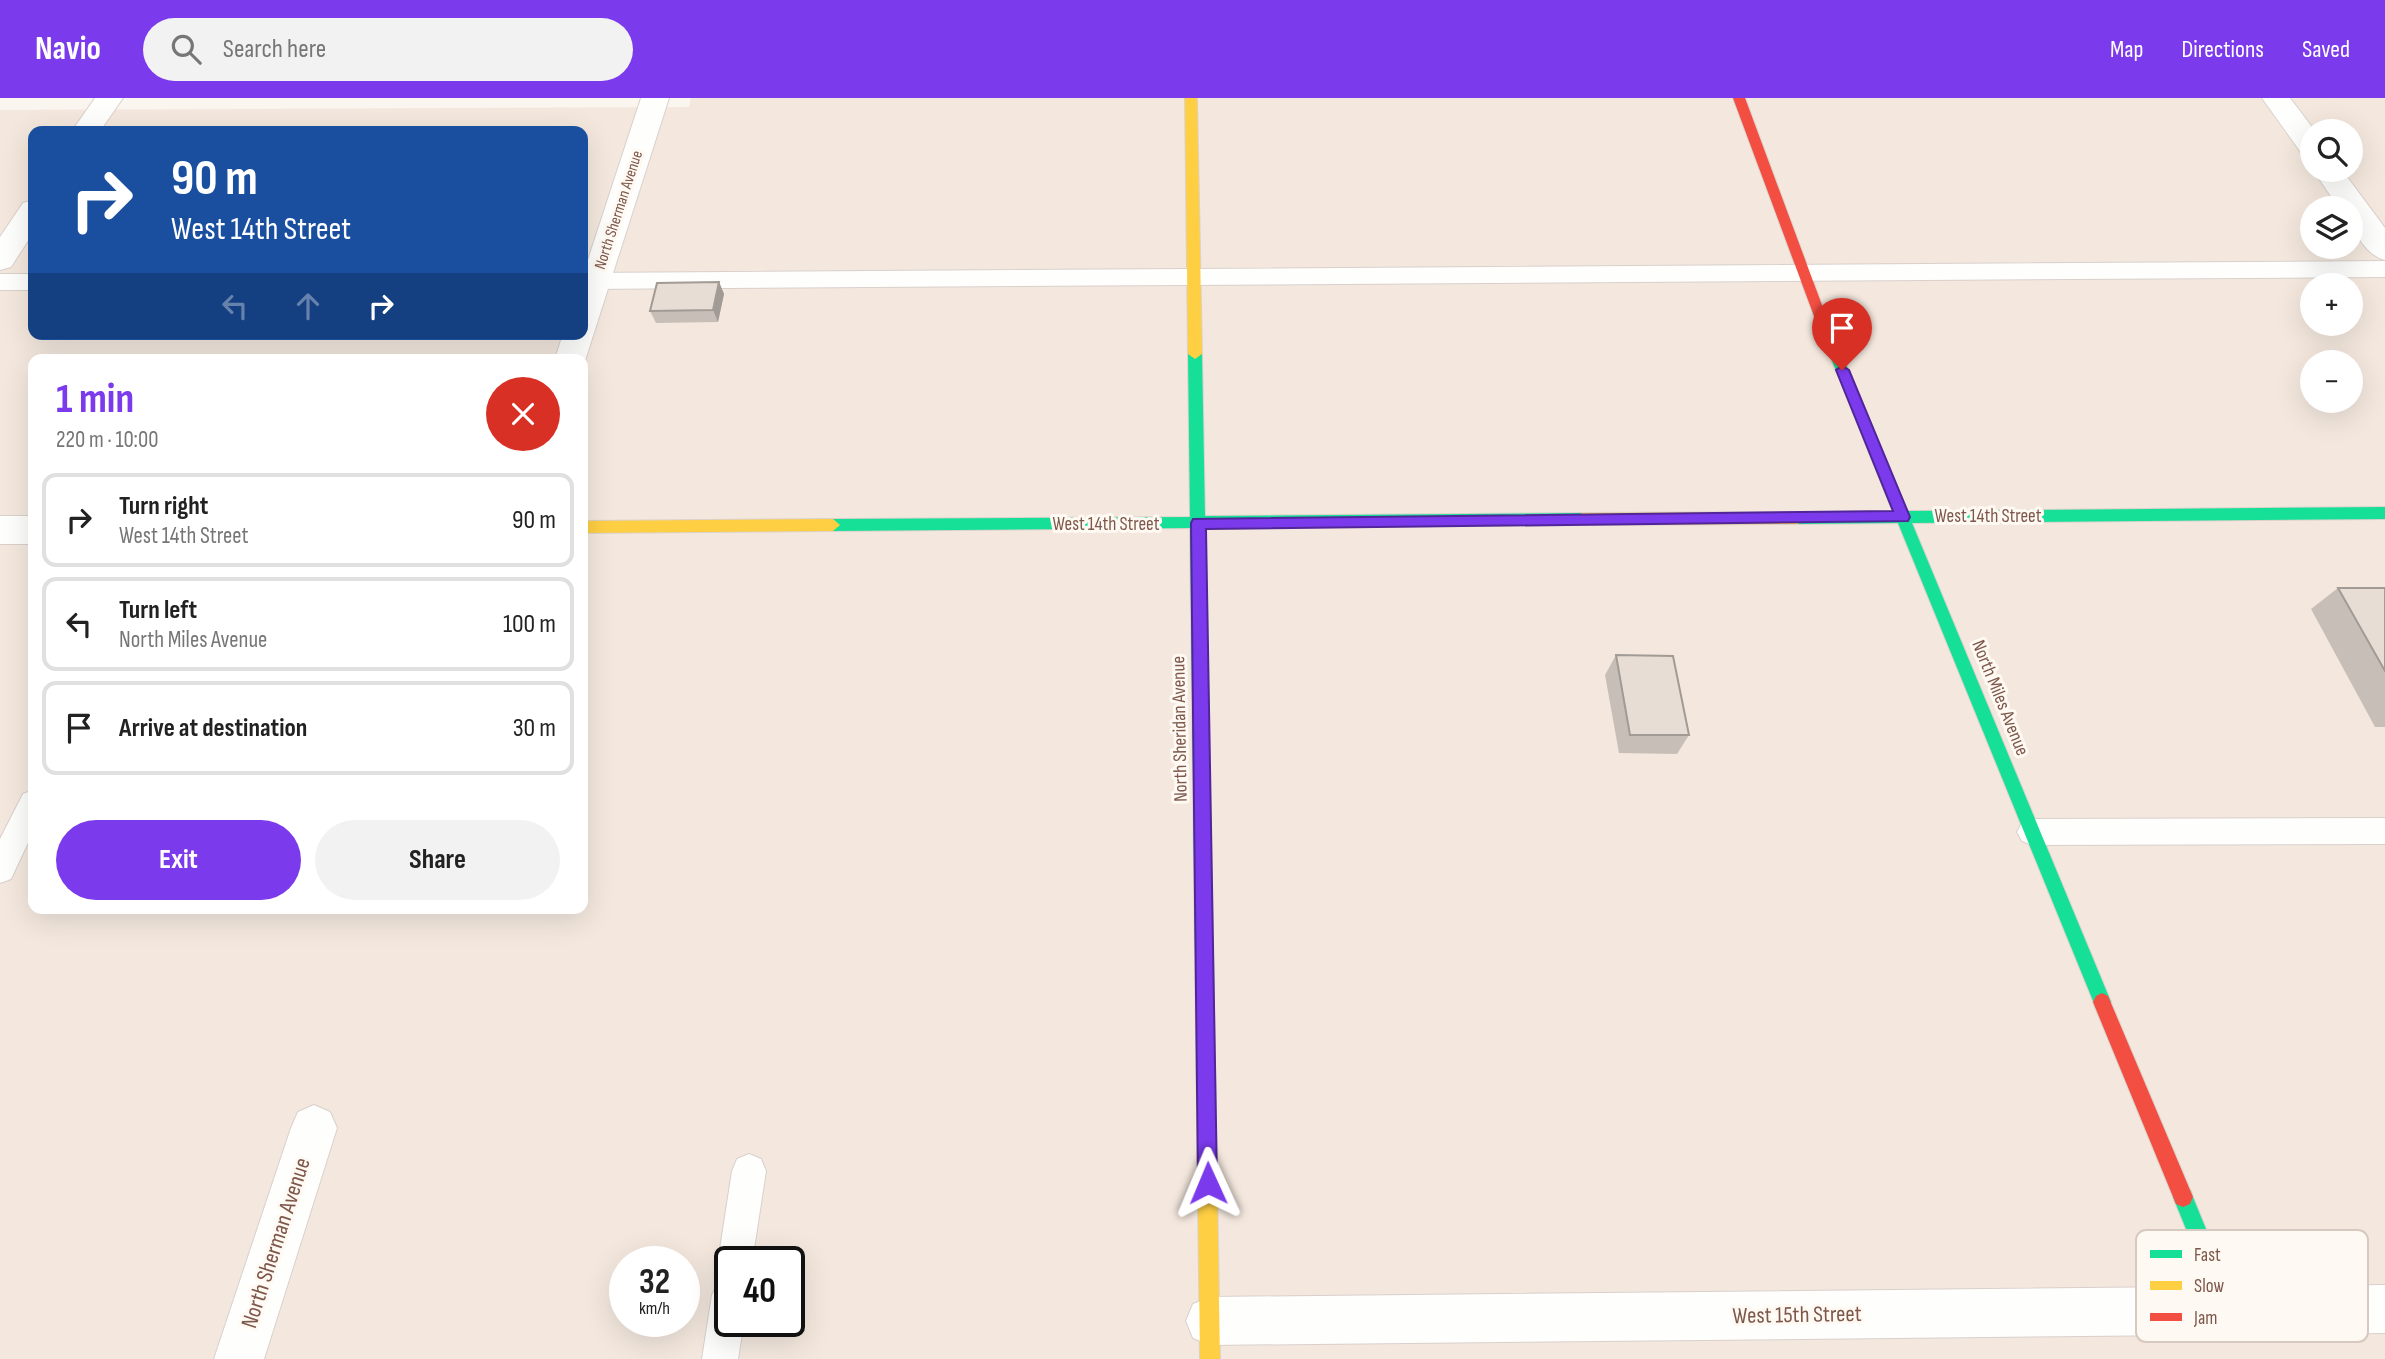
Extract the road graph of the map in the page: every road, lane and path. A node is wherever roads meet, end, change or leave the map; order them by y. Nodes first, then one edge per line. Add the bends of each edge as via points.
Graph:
1 (109, 98) edge
2 (656, 98) edge
3 (1191, 98) edge
4 (1739, 98) edge
5 (2276, 98) edge
6 (89, 126) edge
7 (2300, 131) edge
8 (2337, 182) edge
9 (28, 218) edge
10 (2385, 250) edge
11 (0, 260) edge
12 (2385, 269) edge
13 (1802, 273) junction
14 (1194, 278) junction
15 (589, 281) edge
16 (0, 282) edge
17 (28, 282) edge
18 (2385, 513) edge
19 (1902, 517) junction
20 (1199, 523) junction
21 (588, 527) edge
22 (0, 530) edge
23 (28, 530) edge
24 (28, 813) edge
25 (2385, 831) edge
26 (2032, 832) junction
27 (0, 870) edge
28 (314, 1128) dead end
29 (749, 1171) dead end
30 (2196, 1230) edge
31 (737, 1246) edge
32 (2136, 1313) edge
33 (723, 1337) edge
34 (1210, 1340) edge
35 (239, 1359) edge
36 (720, 1359) edge

1 - 6 street
2 - 15 street, North Sherman Avenue
3 - 14 street, North Sheridan Avenue
4 - 13 street, North Miles Avenue
5 - 7 street
8 - 10 street
9 - 11 street
12 - 13 lane
13 - 14 lane
13 - 19 street, North Miles Avenue
14 - 15 lane
14 - 20 street, North Sheridan Avenue
16 - 17 lane
18 - 19 street, West 14th Street
19 - 20 street, West 14th Street
19 - 26 street, North Miles Avenue
20 - 21 street, West 14th Street
20 - 34 street, North Sheridan Avenue
22 - 23 street
24 - 27 lane
25 - 26 lane
26 - 30 street, North Miles Avenue
28 - 35 street, North Sherman Avenue
29 - 31 lane
32 - 34 street, West 15th Street
33 - 36 lane

